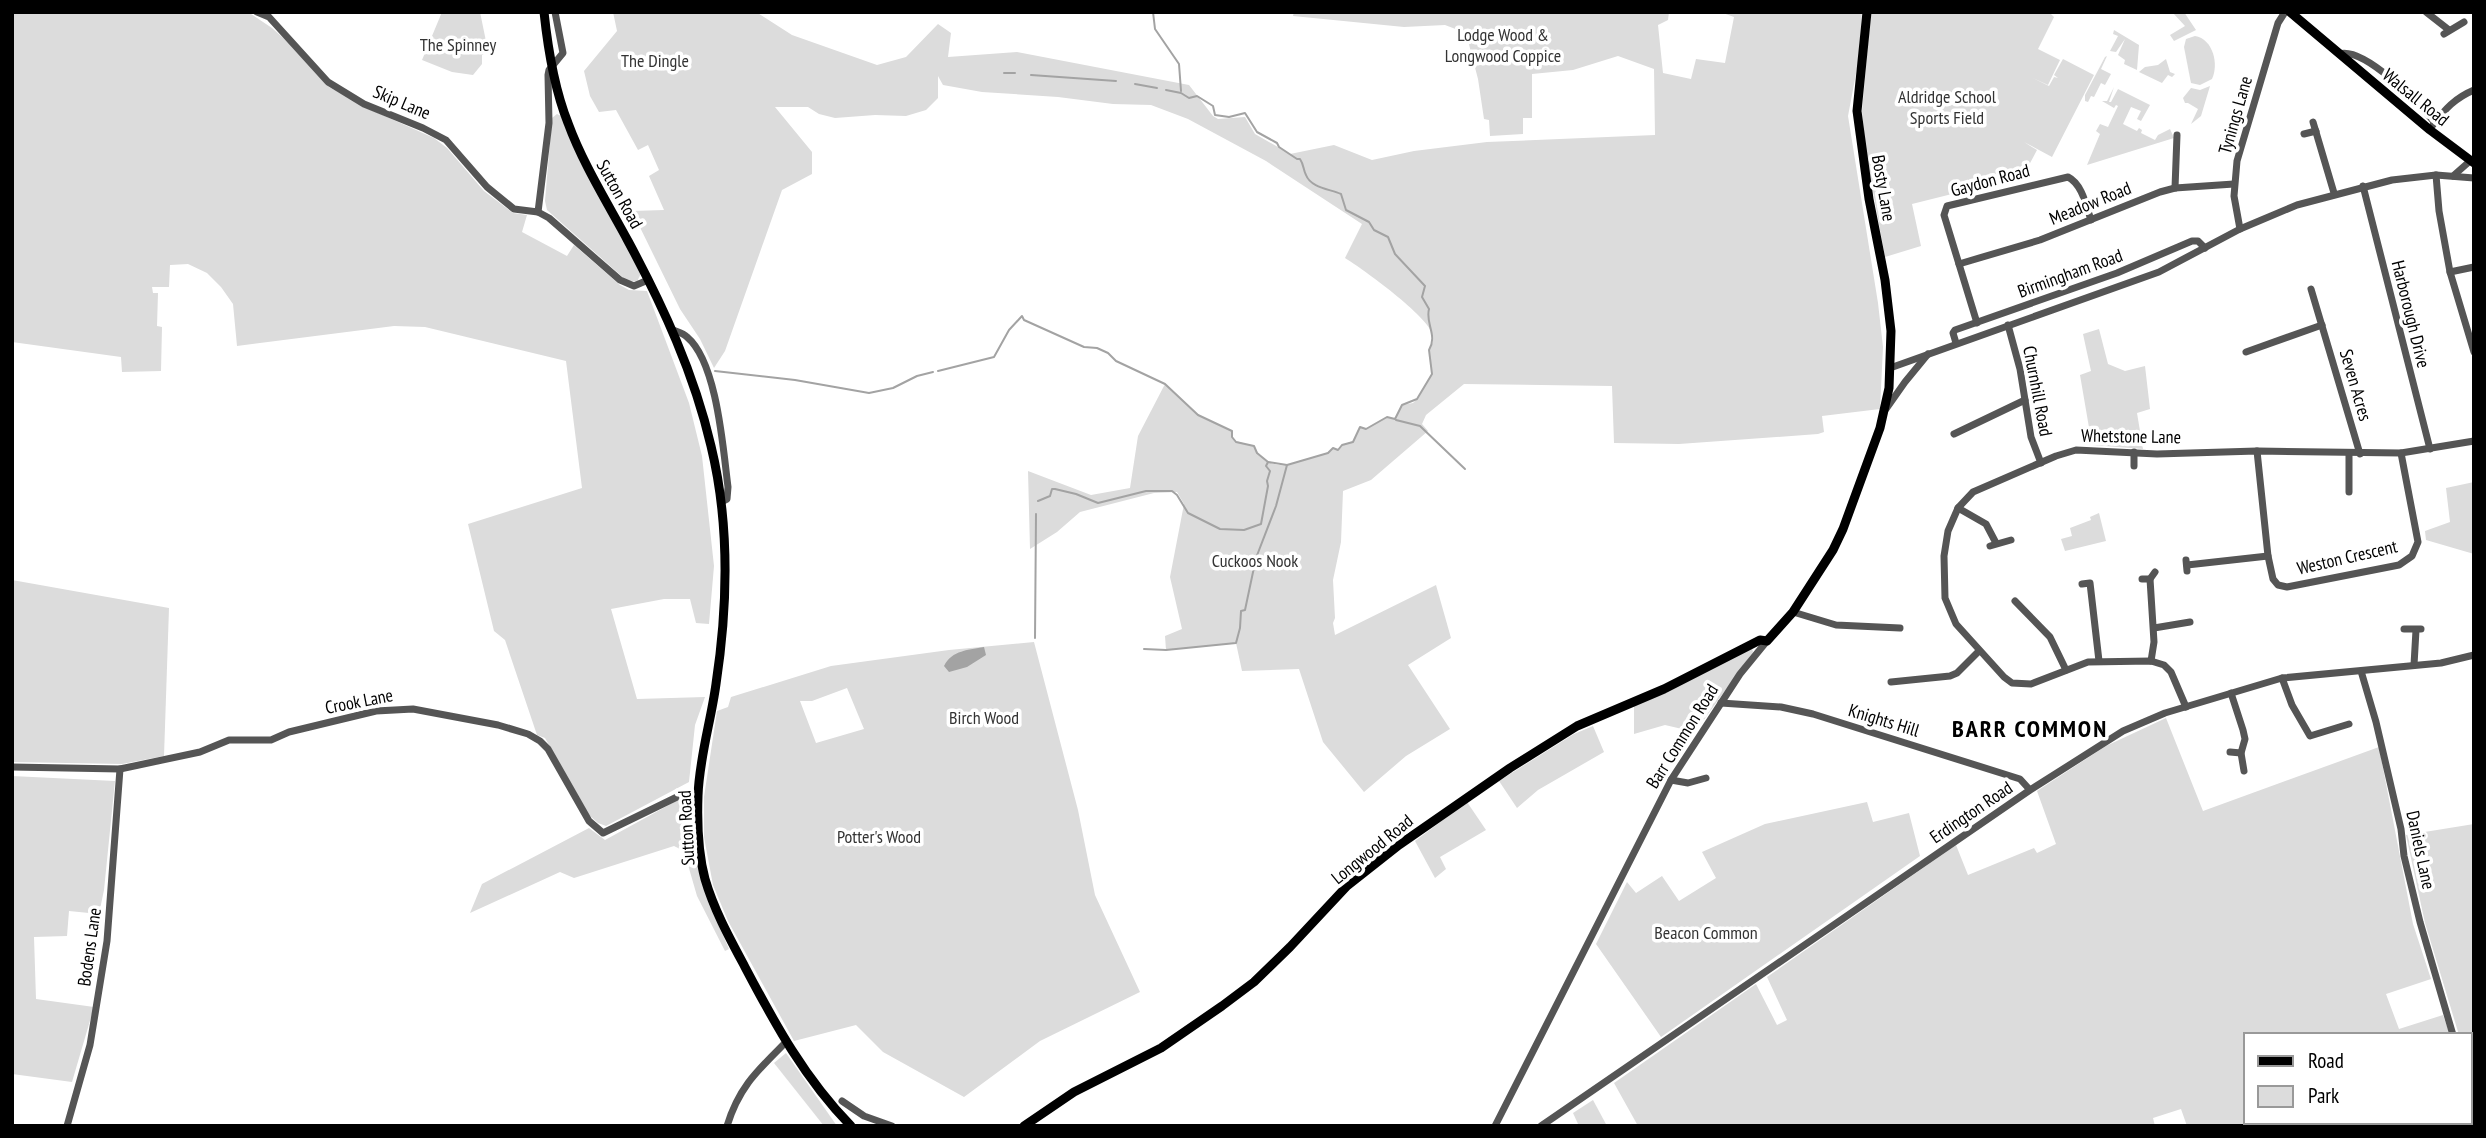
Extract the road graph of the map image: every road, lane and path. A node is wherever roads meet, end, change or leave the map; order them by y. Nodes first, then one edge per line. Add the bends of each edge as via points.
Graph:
1 (257, 12) edge
2 (544, 12) edge
3 (555, 12) edge
4 (1867, 12) edge
5 (2288, 12) edge
6 (2426, 12) edge
7 (270, 14) edge
8 (2464, 22) dead end
9 (2339, 54) junction
10 (552, 68) junction
11 (2474, 90) edge
12 (549, 109) junction
13 (563, 110) junction
14 (2313, 122) dead end
15 (2433, 126) junction
16 (2316, 131) junction
17 (2304, 134) dead end
18 (2177, 135) dead end
19 (2472, 162) edge
20 (2436, 175) junction
21 (2453, 176) junction
22 (2474, 178) edge
23 (2234, 184) junction
24 (2363, 186) junction
25 (2175, 188) junction
26 (2334, 193) junction
27 (538, 212) junction
28 (2091, 220) junction
29 (2240, 229) junction
30 (2205, 248) junction
31 (1959, 264) junction
32 (2474, 267) edge
33 (2450, 272) junction
34 (648, 280) junction
35 (2311, 289) dead end
36 (1977, 323) junction
37 (2008, 325) junction
38 (2322, 325) junction
39 (673, 330) junction
40 (2468, 334) edge
41 (1956, 344) junction
42 (2246, 352) dead end
43 (1929, 354) junction
44 (2472, 355) edge
45 (1891, 368) junction
46 (2025, 400) junction
47 (1885, 410) junction
48 (1954, 433) dead end
49 (2474, 441) edge
50 (2430, 449) junction
51 (2257, 451) junction
52 (2134, 452) junction
53 (2348, 453) junction
54 (2401, 453) junction
55 (2360, 454) junction
56 (2040, 463) junction
57 (2134, 466) dead end
58 (2346, 489) dead end
59 (721, 502) junction
60 (1958, 508) junction
61 (2011, 540) dead end
62 (2268, 556) junction
63 (2186, 565) dead end
64 (2149, 577) dead end
65 (2082, 584) dead end
66 (2015, 599) dead end
67 (1793, 612) junction
68 (2190, 622) dead end
69 (1900, 628) dead end
70 (2154, 628) junction
71 (2404, 629) dead end
72 (1767, 641) junction
73 (1979, 651) junction
74 (2474, 655) edge
75 (2099, 661) junction
76 (2151, 661) junction
77 (2414, 664) junction
78 (2066, 670) junction
79 (2361, 671) junction
80 (2282, 678) junction
81 (1891, 682) dead end
82 (2231, 693) junction
83 (1721, 703) junction
84 (2186, 707) junction
85 (2335, 718) dead end
86 (2349, 723) dead end
87 (2338, 727) junction
88 (2230, 752) dead end
89 (2241, 753) junction
90 (12, 767) edge
91 (120, 769) junction
92 (2244, 771) dead end
93 (1706, 778) dead end
94 (1671, 779) junction
95 (2030, 790) junction
96 (698, 794) junction
97 (2452, 1033) edge
98 (785, 1043) junction
99 (842, 1101) dead end
100 (68, 1126) edge
101 (727, 1126) edge
102 (849, 1126) edge
103 (892, 1126) edge
104 (1024, 1126) edge
105 (1495, 1126) edge
106 (1541, 1126) edge

1 - 7 street, Skip Lane
2 - 10 main road, Sutton Road
3 - 10 street, Sutton Road via 563,53
4 - 45 main road, Bosty Lane via 1857,111 1886,292
5 - 9 main road, Walsall Road
5 - 23 street, Tynings Lane via 2278,23
6 - 8 street via 2446,32
7 - 27 street, Skip Lane via 328,82 364,104 446,140 487,187 514,209
9 - 15 main road, Walsall Road
9 - 15 street, Walsall Road via 2352,54 2375,68 2416,100
10 - 12 street
10 - 13 main road, Sutton Road
11 - 15 street via 2450,104
12 - 13 street
12 - 27 street
13 - 34 main road, Sutton Road via 580,152
14 - 16 street
15 - 19 main road, Walsall Road
16 - 17 street
16 - 26 street
18 - 25 street
19 - 21 street
20 - 21 street, Birmingham Road
20 - 24 street, Birmingham Road
20 - 33 street
21 - 22 street, Birmingham Road
23 - 25 street, Meadow Road
23 - 29 street, Tynings Lane
24 - 26 street, Birmingham Road
24 - 50 street, Harborough Drive
25 - 28 street, Meadow Road
26 - 29 street, Birmingham Road
27 - 34 street, Skip Lane via 620,280 634,286
28 - 31 street, Meadow Road
28 - 31 street, Gaydon Road via 2076,181 2068,177 1950,204 1944,215
29 - 30 street, Birmingham Road
30 - 36 street, Birmingham Road via 2192,241
30 - 37 street, Birmingham Road via 2159,272
31 - 36 street, Gaydon Road
32 - 33 street
33 - 40 street
34 - 39 main road, Sutton Road
35 - 38 street, Seven Acres
36 - 41 street, Birmingham Road via 1955,330
37 - 41 street, Birmingham Road
37 - 46 street, Churnhill Road
38 - 42 street
38 - 55 street, Seven Acres
39 - 59 main road, Sutton Road via 712,447
39 - 59 street, Sutton Road via 693,343 711,380 728,487 727,499
40 - 44 street
41 - 43 street, Birmingham Road
43 - 45 street, Birmingham Road
43 - 47 street, Birmingham Road
45 - 47 main road, Barr Common Road
46 - 48 street
46 - 56 street, Churnhill Road
47 - 67 main road, Barr Common Road via 1843,529
49 - 50 street, Whetstone Lane
50 - 54 street, Whetstone Lane
51 - 52 street, Whetstone Lane
51 - 53 street, Whetstone Lane
51 - 62 street, Weston Crescent
52 - 56 street, Whetstone Lane via 2076,450
52 - 57 street
53 - 55 street, Whetstone Lane
53 - 58 street
54 - 55 street, Whetstone Lane
54 - 62 street, Weston Crescent via 2418,542 2408,560 2287,587 2273,579
56 - 60 street, Whetstone Lane via 1973,492
59 - 96 main road, Sutton Road via 725,569 720,657
60 - 61 street via 1986,524 1993,545
60 - 73 street via 1944,556 1945,598 1956,624
62 - 63 street
64 - 70 street
65 - 75 street via 2090,583
66 - 78 street via 2050,637
67 - 69 street via 1836,625
67 - 72 main road, Barr Common Road
68 - 70 street
70 - 76 street
71 - 77 street via 2419,629
72 - 83 street, Barr Common Road
72 - 104 main road, Longwood Road via 1760,640 1664,689 1595,717 1510,768 1347,886 1254,982 1211,1014
73 - 78 street via 2012,683 2031,684
73 - 81 street via 1950,676
74 - 77 street, Erdington Road
75 - 76 street
75 - 78 street
76 - 84 street via 2171,672
77 - 79 street, Erdington Road
79 - 80 street, Erdington Road
79 - 97 street, Daniels Lane via 2420,922
80 - 82 street, Erdington Road
80 - 87 street via 2310,736
82 - 84 street, Erdington Road
82 - 89 street via 2245,739
83 - 94 street, Barr Common Road
83 - 95 street, Knights Hill via 1813,714 2020,779
84 - 95 street, Erdington Road via 2123,731
85 - 87 street
86 - 87 street
88 - 89 street
89 - 92 street
90 - 91 street, Crook Lane
91 - 96 street, Crook Lane via 201,752 229,740 271,740 376,710 404,708 498,726 540,741 589,821 604,833 677,797
91 - 100 street, Bodens Lane via 107,941 90,1045
93 - 94 street via 1688,783
94 - 105 street, Barr Common Road
95 - 106 street, Erdington Road
96 - 98 main road, Sutton Road via 699,852 709,890
98 - 101 street via 743,1088
98 - 102 main road, Sutton Road
99 - 103 street via 864,1116

